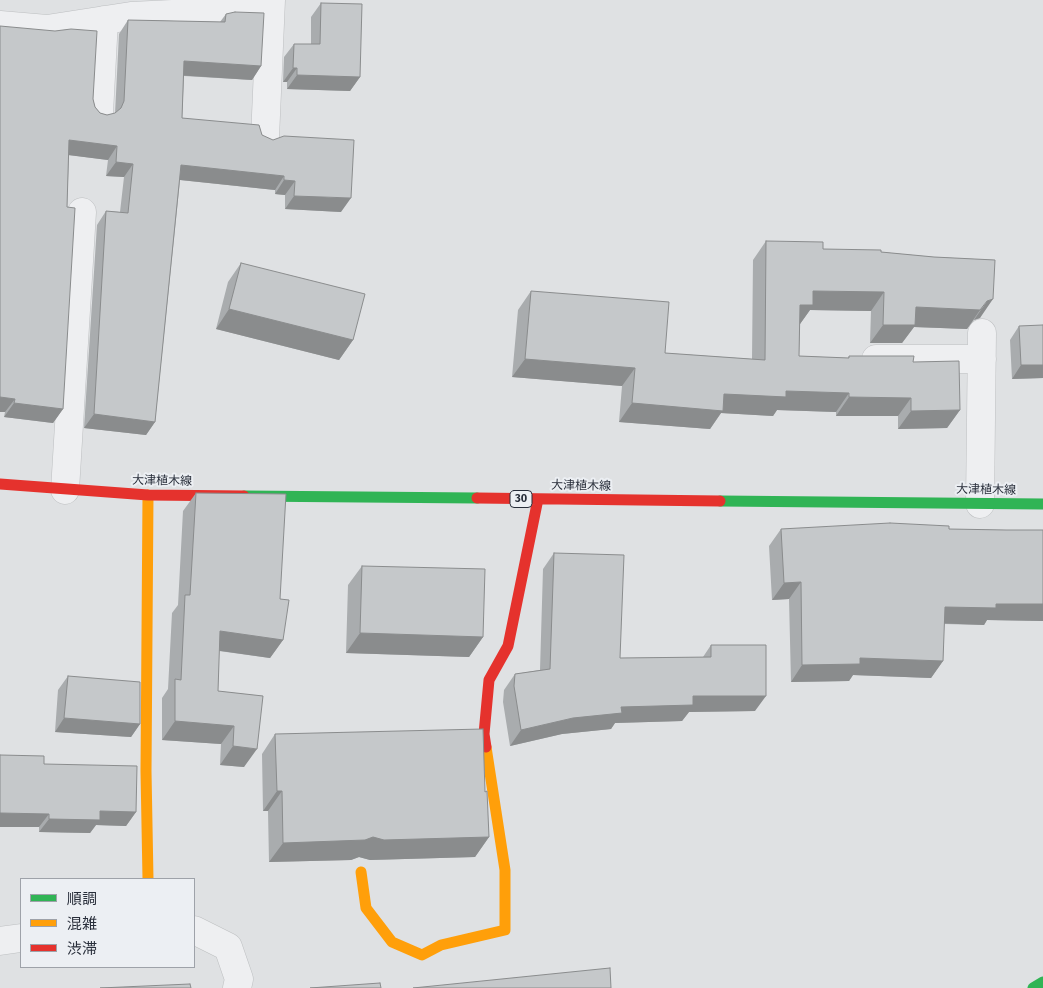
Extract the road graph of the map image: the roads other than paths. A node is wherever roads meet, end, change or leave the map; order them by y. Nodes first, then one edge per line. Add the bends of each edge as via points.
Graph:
1 (263, 0) edge
2 (271, 0) edge
3 (212, 6) edge
4 (104, 20) junction
5 (0, 25) edge
6 (99, 113) edge
7 (265, 138) edge
8 (82, 212) dead end
9 (847, 359) edge
10 (0, 484) edge
11 (64, 490) junction
12 (148, 495) junction
13 (538, 499) junction
14 (980, 504) junction
15 (1043, 504) edge
16 (361, 872) dead end
17 (148, 878) edge
18 (195, 931) edge
19 (20, 938) edge
20 (0, 941) edge
21 (1043, 982) edge
22 (237, 988) edge
23 (1033, 988) edge

1 - 3 street
2 - 7 street
3 - 4 street
4 - 5 street via 47,29
4 - 6 street
8 - 11 street
9 - 14 street via 982,346
10 - 11 main road, 大津植木線 / 30
11 - 12 main road, 大津植木線 / 30
12 - 13 main road, 大津植木線 / 30
12 - 17 main road
13 - 14 main road, 大津植木線 / 30
13 - 16 main road via 508,646 489,680 484,734 505,870 505,930 441,945 422,955 392,942 366,908
14 - 15 main road, 大津植木線 / 30
18 - 22 street via 228,948 239,979
19 - 20 street
21 - 23 main road

